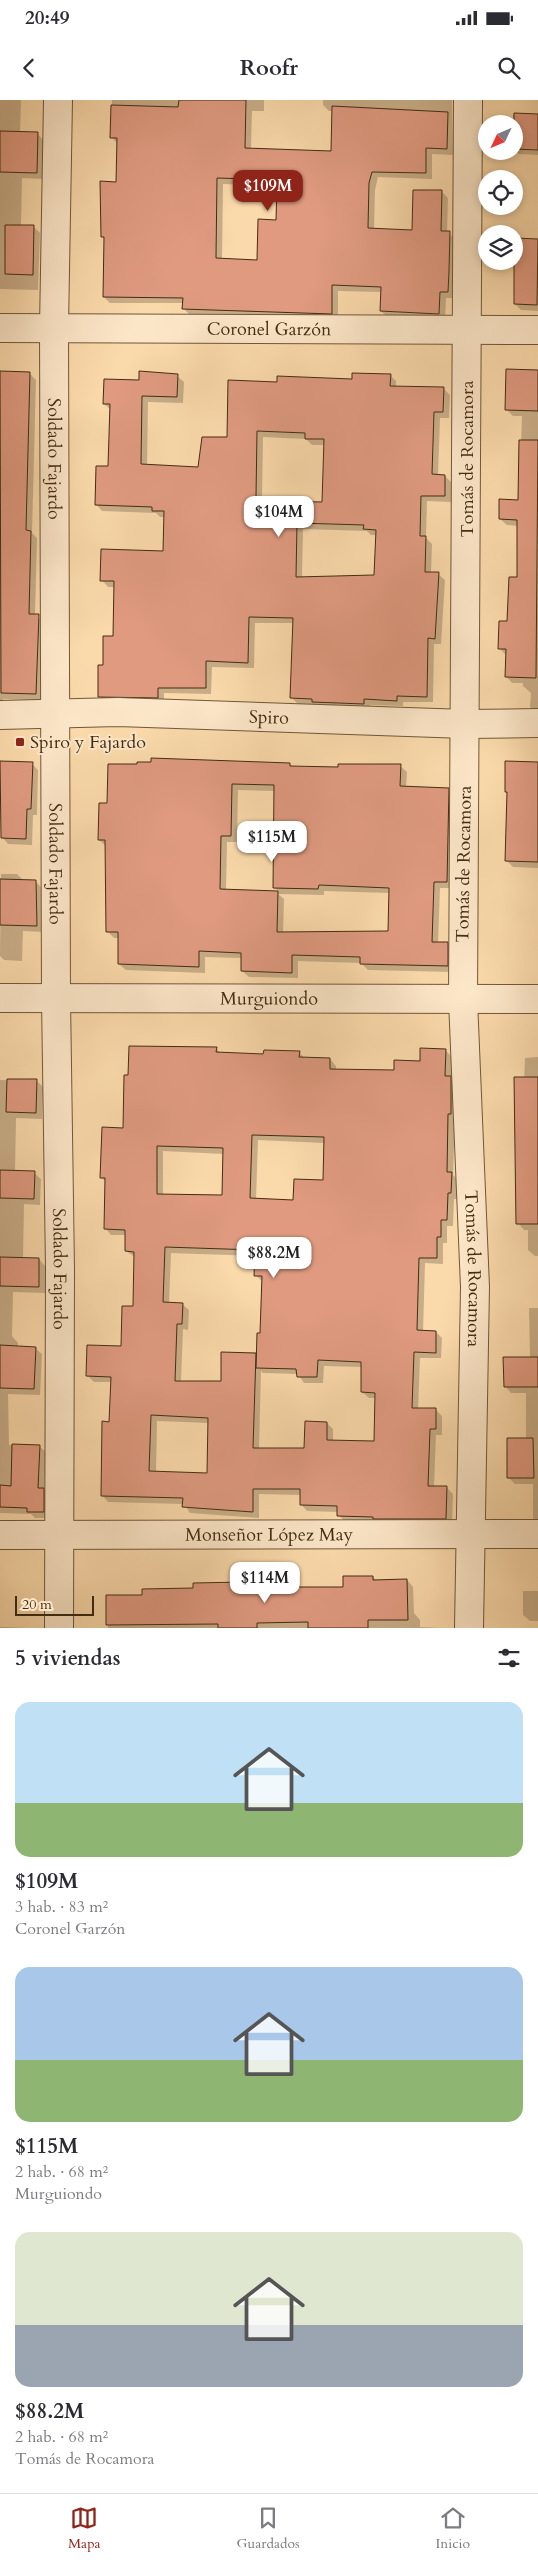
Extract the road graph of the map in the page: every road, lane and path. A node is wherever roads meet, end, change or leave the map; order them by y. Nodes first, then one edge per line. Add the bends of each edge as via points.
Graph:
1 (58, 100) edge
2 (468, 100) edge
3 (54, 327) junction
4 (0, 328) edge
5 (468, 329) junction
6 (538, 330) edge
7 (54, 713) junction
8 (0, 715) edge
9 (538, 723) edge
10 (466, 724) junction
11 (0, 998) edge
12 (56, 998) junction
13 (538, 999) edge
14 (463, 1000) junction
15 (58, 1534) junction
16 (469, 1534) junction
17 (538, 1534) edge
18 (0, 1535) edge
19 (59, 1628) edge
20 (469, 1628) edge

1 - 3 street, Soldado Fajardo
2 - 5 street, Tomás de Rocamora
3 - 4 street, Coronel Garzón
3 - 5 street, Coronel Garzón
3 - 7 street, Soldado Fajardo
5 - 6 street, Coronel Garzón
5 - 10 street, Tomás de Rocamora
7 - 8 street, Spiro
7 - 10 street, Spiro via 128,712
7 - 12 street, Soldado Fajardo
9 - 10 street, Spiro
10 - 14 street, Tomás de Rocamora
11 - 12 street, Murguiondo
12 - 14 street, Murguiondo
12 - 15 street, Soldado Fajardo via 60,1269
13 - 14 street, Murguiondo
14 - 16 street, Tomás de Rocamora via 475,1287
15 - 16 street, Monseñor López May
15 - 18 street, Monseñor López May
15 - 19 street, Soldado Fajardo
16 - 17 street, Monseñor López May
16 - 20 street, Tomás de Rocamora

